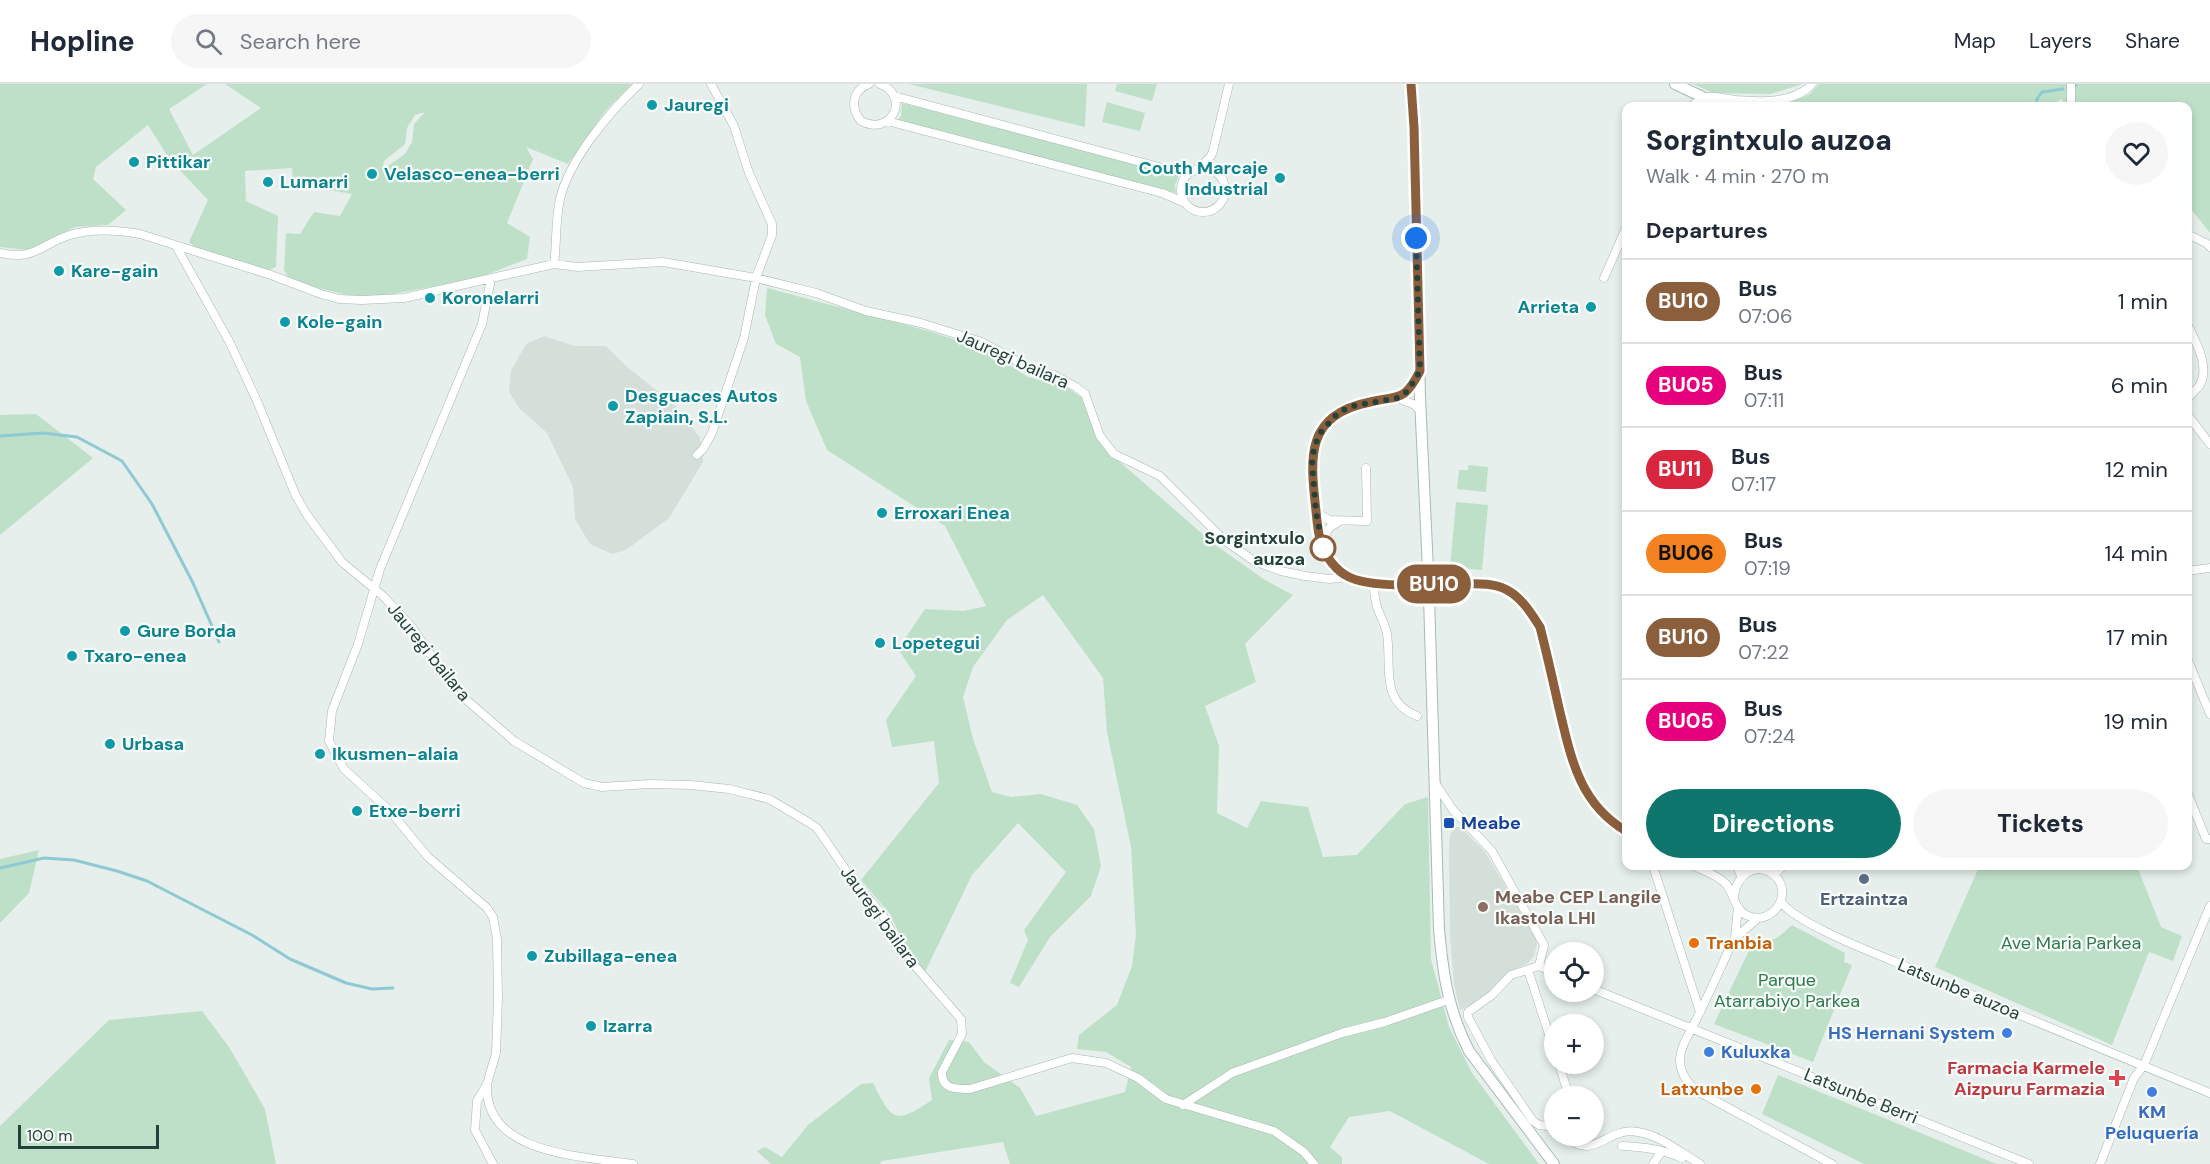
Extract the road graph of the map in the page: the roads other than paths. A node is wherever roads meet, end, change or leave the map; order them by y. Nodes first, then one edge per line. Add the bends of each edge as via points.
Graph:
1 (639, 84) edge
2 (711, 84) edge
3 (870, 84) edge
4 (1411, 84) edge
5 (1675, 84) edge
6 (1812, 84) edge
7 (2071, 84) edge
8 (885, 85) edge
9 (1227, 85) edge
10 (894, 96) junction
11 (1704, 98) junction
12 (1698, 102) edge
13 (1713, 102) edge
14 (2071, 102) edge
15 (887, 121) junction
16 (1211, 156) junction
17 (1196, 170) junction
18 (1217, 174) junction
19 (1184, 202) junction
20 (2192, 236) edge
21 (1622, 237) edge
22 (176, 246) junction
23 (2210, 247) edge
24 (0, 253) edge
25 (554, 264) junction
26 (756, 278) junction
27 (1604, 278) dead end
28 (491, 279) junction
29 (2192, 334) edge
30 (1420, 371) junction
31 (2192, 394) edge
32 (1397, 398) junction
33 (1421, 411) junction
34 (2192, 421) edge
35 (2210, 444) edge
36 (697, 454) dead end
37 (1366, 468) dead end
38 (1316, 512) junction
39 (1340, 521) junction
40 (1321, 544) junction
41 (2210, 568) edge
42 (2192, 570) edge
43 (1348, 577) junction
44 (1373, 583) junction
45 (374, 591) junction
46 (2192, 670) edge
47 (2197, 683) junction
48 (2192, 685) edge
49 (2210, 714) edge
50 (1417, 716) dead end
51 (1434, 782) junction
52 (2192, 804) edge
53 (1622, 828) edge
54 (2210, 839) edge
55 (1654, 870) edge
56 (1701, 870) edge
57 (1739, 870) edge
58 (1780, 870) edge
59 (1774, 875) junction
60 (1741, 876) junction
61 (1734, 897) junction
62 (1781, 902) junction
63 (2210, 906) edge
64 (1738, 907) junction
65 (1758, 918) junction
66 (1735, 938) junction
67 (1539, 966) junction
68 (1544, 968) edge
69 (1528, 970) junction
70 (1604, 993) edge
71 (1448, 1000) junction
72 (1700, 1012) junction
73 (1544, 1019) edge
74 (1692, 1029) junction
75 (2144, 1065) junction
76 (487, 1084) junction
77 (2210, 1093) edge
78 (1183, 1106) junction
79 (1544, 1126) edge
80 (1604, 1139) edge
81 (1622, 1146) dead end
82 (1662, 1150) junction
83 (494, 1164) edge
84 (633, 1164) edge
85 (1314, 1164) edge
86 (1554, 1164) edge
87 (1653, 1164) edge
88 (1699, 1164) edge
89 (1832, 1164) edge
90 (2029, 1164) edge
91 (2100, 1164) edge

1 - 25 street via 603,124 566,178 557,218
2 - 26 street via 734,126 772,224 769,246
3 - 15 street via 854,98 856,115 868,124
4 - 30 main road
5 - 11 main road
6 - 11 street via 1797,95 1773,101
7 - 14 street
8 - 10 street
9 - 16 street
10 - 15 street via 895,110
10 - 17 street via 1174,171
11 - 12 street
11 - 13 main road
15 - 19 street
16 - 17 street
16 - 18 street
17 - 18 street via 1207,169
17 - 19 street via 1181,184
18 - 19 street via 1225,189 1216,208 1196,211
20 - 23 street
21 - 27 street
22 - 24 street, Jauregi bailara via 140,234 97,230 68,235 26,255
22 - 28 street, Jauregi bailara via 339,299 383,301
22 - 45 street, Jauregi bailara via 230,343 296,496 342,562
25 - 26 street, Jauregi bailara via 578,267 663,262
25 - 28 street, Jauregi bailara
26 - 36 street via 744,338 712,432
26 - 43 street, Jauregi bailara via 921,322 982,342 1033,370 1054,375 1085,394 1100,436 1114,454 1160,476 1224,540 1254,561 1305,576
28 - 45 street, Jauregi bailara via 482,324
29 - 31 street via 2206,366 2200,385
30 - 32 street via 1408,391
30 - 33 main road
32 - 33 street
32 - 38 street via 1339,412 1320,433 1312,463
33 - 51 main road, bridge
34 - 35 street
37 - 39 street via 1367,521
38 - 39 street
38 - 40 street
39 - 40 street via 1329,528
40 - 43 street via 1335,567
41 - 42 street
43 - 44 street, Jauregi bailara
44 - 50 street via 1377,608 1387,632 1391,693 1407,712
44 - 53 street, Jauregi bailara via 1486,584 1506,590 1528,608 1540,627 1572,763 1600,811
45 - 76 street, Jauregi bailara via 332,711 329,741 344,769 389,810 428,858 493,917 498,1020 496,1053
45 - 78 street, Jauregi bailara via 412,627 463,698 513,741 584,783 602,787 691,785 750,793 817,828 854,882 882,914 902,951 961,1019 962,1034 942,1072 945,1085 970,1089 1072,1058 1121,1068
46 - 47 street
47 - 48 street
47 - 49 street
51 - 67 street via 1453,810 1492,851 1544,945
51 - 71 main road via 1439,929
52 - 54 street via 2206,839
55 - 72 street
56 - 61 street via 1726,884
57 - 60 street
58 - 59 street
59 - 60 street via 1756,870
59 - 62 street via 1781,887
60 - 61 street
61 - 64 street
62 - 65 street via 1771,914
62 - 75 street, Latsunbe auzoa via 1793,915 1869,951
63 - 75 street
64 - 65 street
64 - 66 street
65 - 66 street
66 - 72 street
67 - 68 street
67 - 69 street
69 - 73 street
69 - 79 street via 1511,975 1468,1012 1468,1017 1491,1060 1533,1120
70 - 74 street, Latsunbe Berri
71 - 78 street via 1232,1073
71 - 86 main road via 1469,1051
72 - 74 street
74 - 89 street via 1682,1046 1680,1060 1682,1073 1693,1088
74 - 90 street, Latsunbe Berri
75 - 77 street, Latsunbe auzoa
75 - 91 street via 2134,1078
76 - 83 street, Jauregi bailara via 477,1101 475,1130
76 - 84 street via 490,1110 505,1130 523,1142
78 - 85 street, Jauregi bailara via 1274,1131
80 - 88 street via 1622,1131 1645,1133
81 - 82 street
82 - 87 street
82 - 88 street

